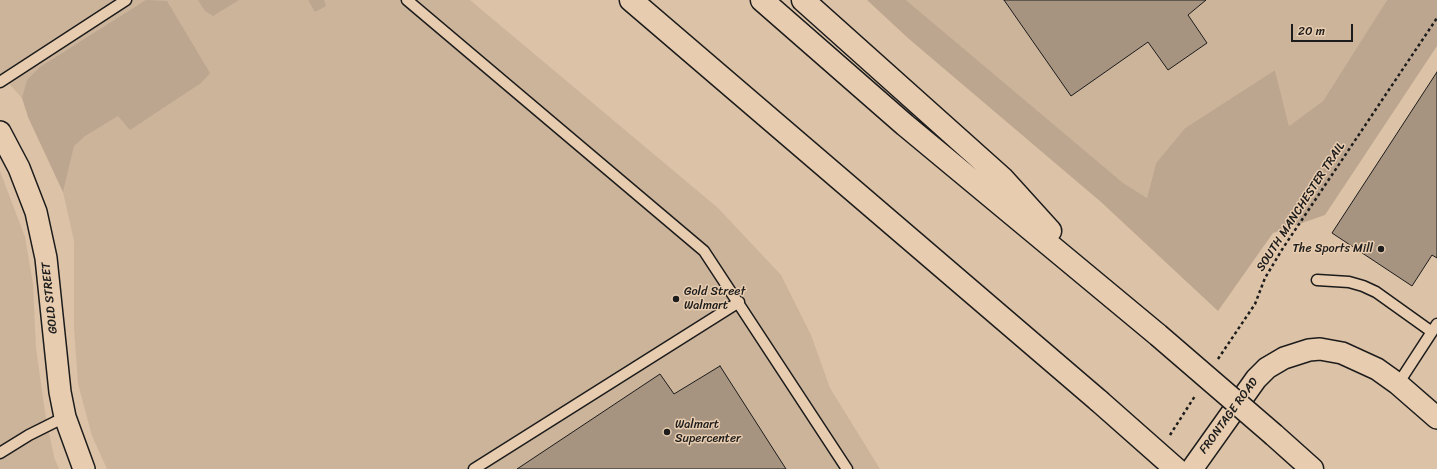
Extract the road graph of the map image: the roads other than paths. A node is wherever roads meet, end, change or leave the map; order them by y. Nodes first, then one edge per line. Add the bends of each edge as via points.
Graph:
1 (126, 0) edge
2 (407, 0) edge
3 (618, 0) edge
4 (631, 0) edge
5 (762, 0) edge
6 (803, 0) edge
7 (693, 54) junction
8 (0, 82) edge
9 (0, 132) edge
10 (1317, 280) dead end
11 (1107, 292) junction
12 (739, 302) junction
13 (1434, 328) edge
14 (1398, 384) junction
15 (65, 417) junction
16 (1437, 418) edge
17 (0, 453) edge
18 (84, 469) edge
19 (474, 469) edge
20 (846, 469) edge
21 (1176, 469) edge
22 (1192, 469) edge
23 (1312, 469) edge

1 - 8 lane
2 - 12 lane via 704,251
3 - 7 highway
4 - 7 highway
5 - 11 highway via 905,125
6 - 11 highway via 1002,178
7 - 21 highway, bridge
9 - 15 street, GOLD STREET via 19,168 38,220 46,258 56,366
10 - 13 lane via 1349,282 1363,286
11 - 23 highway, bridge
12 - 19 lane
12 - 20 lane
13 - 14 lane
14 - 16 street, FRONTAGE ROAD
14 - 22 street, FRONTAGE ROAD via 1377,369 1342,353 1320,349 1297,352 1273,365 1256,379
15 - 17 lane
15 - 18 street, GOLD STREET

